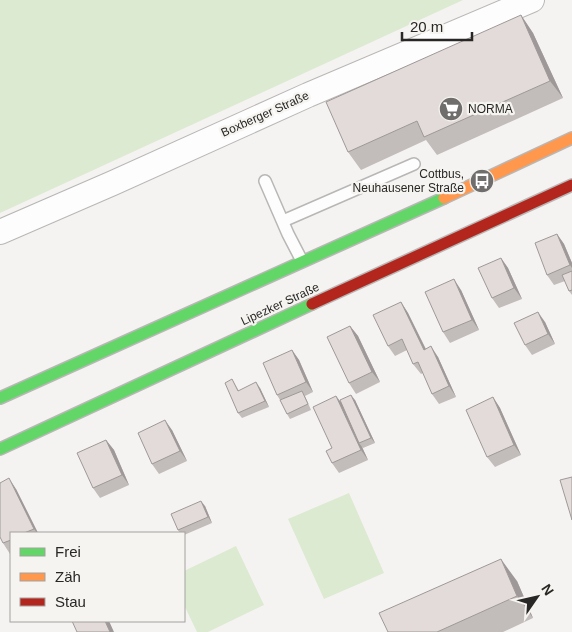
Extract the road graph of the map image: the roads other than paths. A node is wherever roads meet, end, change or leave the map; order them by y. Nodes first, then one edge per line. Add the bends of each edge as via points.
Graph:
1 (532, 0) edge
2 (572, 138) edge
3 (414, 164) dead end
4 (265, 182) dead end
5 (572, 185) edge
6 (283, 221) junction
7 (0, 232) edge
8 (302, 261) junction
9 (0, 398) edge
10 (0, 449) edge

1 - 7 street, Boxberger Straße
2 - 8 main road
3 - 6 lane
4 - 6 lane
5 - 10 main road, Lipezker Straße
6 - 8 lane
8 - 9 main road

